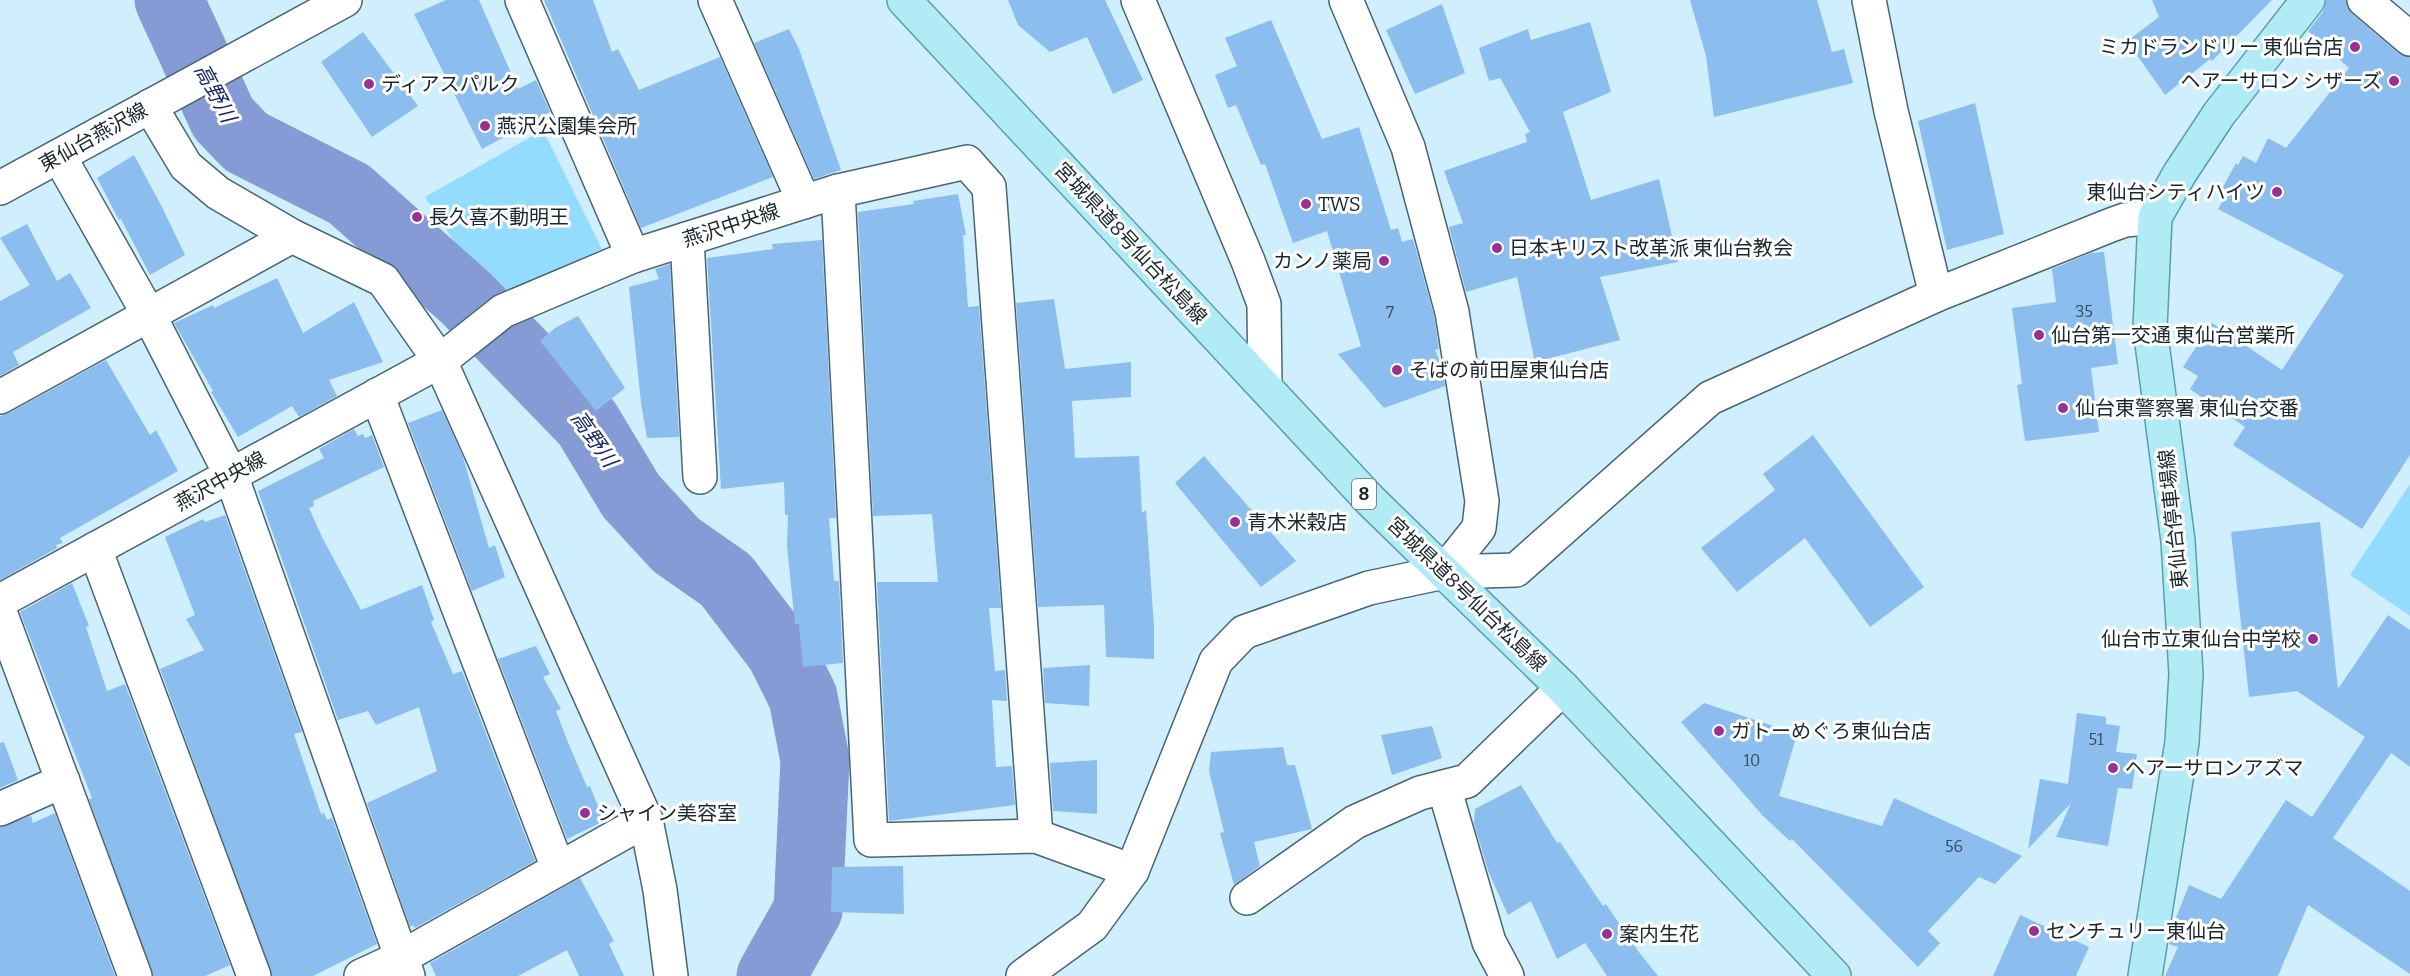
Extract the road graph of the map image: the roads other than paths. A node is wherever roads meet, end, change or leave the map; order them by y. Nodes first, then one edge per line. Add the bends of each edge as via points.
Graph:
1 (345, 0) edge
2 (522, 0) edge
3 (716, 0) edge
4 (904, 0) edge
5 (1138, 0) edge
6 (1346, 0) edge
7 (1869, 0) edge
8 (2308, 0) edge
9 (2364, 0) edge
10 (2410, 39) edge
11 (150, 106) junction
12 (59, 156) junction
13 (0, 188) edge
14 (838, 191) junction
15 (804, 202) junction
16 (2155, 217) junction
17 (292, 236) junction
18 (687, 239) junction
19 (633, 256) junction
20 (1936, 295) junction
21 (149, 315) junction
22 (453, 352) junction
23 (1265, 387) junction
24 (377, 395) junction
25 (0, 397) edge
26 (231, 475) junction
27 (700, 477) dead end
28 (95, 549) junction
29 (1444, 572) junction
30 (0, 601) edge
31 (0, 612) edge
32 (1563, 688) junction
33 (63, 781) junction
34 (1444, 787) junction
35 (0, 809) edge
36 (646, 820) junction
37 (1036, 836) junction
38 (558, 868) junction
39 (1132, 871) junction
40 (1247, 897) dead end
41 (404, 967) edge
42 (135, 976) edge
43 (254, 976) edge
44 (361, 976) edge
45 (671, 976) edge
46 (1023, 976) edge
47 (1507, 976) edge
48 (1834, 976) edge
49 (2145, 976) edge

1 - 11 street, 東仙台燕沢線
2 - 19 street
3 - 15 street
4 - 23 main road, 宮城県道8号仙台松島線 / 8
5 - 23 street via 1264,304
6 - 29 street via 1408,147 1452,312 1482,501 1479,528
7 - 20 street via 1891,111
8 - 16 main road, 東仙台停車場線 via 2220,114
9 - 10 street
11 - 12 street, 東仙台燕沢線
11 - 17 street via 186,166 218,193
12 - 13 street, 東仙台燕沢線
12 - 21 street
14 - 15 street, 燕沢中央線
14 - 37 street via 871,840
14 - 37 street, 燕沢中央線 via 968,162 989,187
15 - 18 street, 燕沢中央線
16 - 20 street via 2125,220
16 - 49 main road, 東仙台停車場線 via 2150,328 2178,541 2186,674 2182,742
17 - 21 street
17 - 22 street via 383,280
18 - 19 street, 燕沢中央線
18 - 27 street
19 - 22 street, 燕沢中央線 via 503,311
20 - 29 street via 1710,398 1516,570
21 - 25 street
21 - 26 street
22 - 24 street, 燕沢中央線
22 - 36 street
23 - 29 main road, 宮城県道8号仙台松島線 / 8 via 1371,501
24 - 26 street, 燕沢中央線
24 - 38 street
26 - 28 street, 燕沢中央線
26 - 41 street
28 - 30 street, 燕沢中央線
28 - 43 street
29 - 32 main road, 宮城県道8号仙台松島線 / 8
29 - 39 street via 1369,588 1244,632 1216,661
31 - 33 street
32 - 34 street via 1467,781
32 - 48 main road, 宮城県道8号仙台松島線 / 8
33 - 35 street
33 - 42 street
34 - 40 street via 1420,793 1355,822
34 - 47 street via 1489,942
36 - 38 street
36 - 45 street
37 - 39 street
38 - 41 street
39 - 46 street via 1092,926
41 - 44 street

